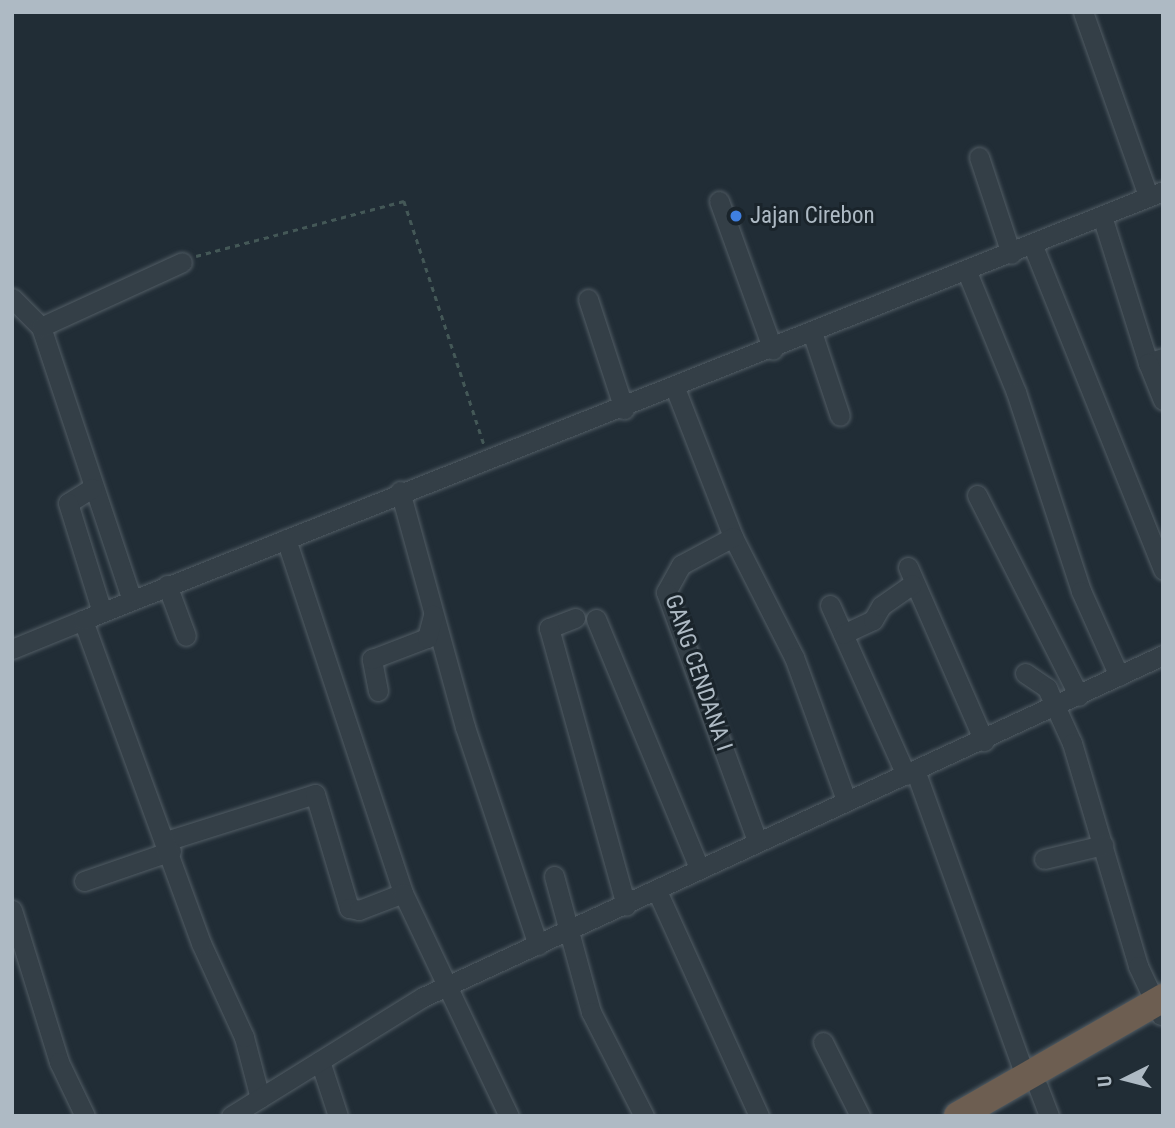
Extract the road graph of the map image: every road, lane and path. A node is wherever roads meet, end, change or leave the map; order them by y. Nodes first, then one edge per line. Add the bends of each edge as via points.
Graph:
1 (1083, 12) edge
2 (979, 158) dead end
3 (1156, 193) edge
4 (719, 201) dead end
5 (1102, 216) junction
6 (1033, 246) junction
7 (1011, 254) junction
8 (182, 262) joint
9 (967, 272) junction
10 (12, 298) edge
11 (588, 299) dead end
12 (41, 327) junction
13 (813, 335) junction
14 (773, 350) junction
15 (1156, 360) edge
16 (675, 388) junction
17 (1163, 401) edge
18 (625, 409) junction
19 (840, 416) dead end
20 (489, 461) junction
21 (92, 488) junction
22 (400, 491) junction
23 (977, 495) dead end
24 (733, 537) junction
25 (286, 540) junction
26 (1163, 570) edge
27 (167, 585) junction
28 (132, 600) junction
29 (830, 605) dead end
30 (102, 612) junction
31 (433, 614) junction
32 (575, 618) dead end
33 (596, 619) dead end
34 (83, 620) junction
35 (843, 634) junction
36 (186, 636) dead end
37 (12, 649) edge
38 (1163, 655) edge
39 (1025, 673) dead end
40 (1119, 676) junction
41 (378, 691) dead end
42 (1079, 696) junction
43 (1056, 708) junction
44 (984, 741) junction
45 (911, 773) junction
46 (846, 800) junction
47 (757, 840) junction
48 (1103, 845) junction
49 (169, 846) junction
50 (1044, 859) dead end
51 (699, 868) junction
52 (554, 876) dead end
53 (84, 881) dead end
54 (657, 891) junction
55 (403, 893) junction
56 (626, 905) junction
57 (12, 911) edge
58 (569, 933) junction
59 (538, 945) junction
60 (451, 984) junction
61 (1160, 1008) edge
62 (823, 1042) dead end
63 (320, 1061) junction
64 (1032, 1082) junction
65 (260, 1098) junction
66 (970, 1115) edge
67 (85, 1116) edge
68 (231, 1116) edge
69 (338, 1116) edge
70 (509, 1116) edge
71 (644, 1116) edge
72 (759, 1116) edge
73 (860, 1116) edge
74 (1049, 1116) edge

1 - 3 street
2 - 7 street
3 - 5 street
4 - 14 street
5 - 6 street
5 - 15 street
6 - 7 street
6 - 26 street
7 - 9 street
8 - 12 street
8 - 20 path via 404,201
9 - 13 street
9 - 40 street via 1016,392 1081,591
10 - 12 street
11 - 18 street
12 - 21 street
13 - 14 street
13 - 19 street
14 - 16 street
15 - 17 street
16 - 18 street
16 - 24 street
18 - 20 street
20 - 22 street
21 - 28 street
21 - 30 street via 68,503
22 - 25 street
22 - 31 street
23 - 42 street
24 - 46 street via 794,657
24 - 47 street, GANG CENDANA I via 681,565 666,592
25 - 27 street
25 - 55 street
27 - 28 street
27 - 36 street
28 - 30 street
29 - 35 street
30 - 34 street
31 - 41 street via 427,638 372,659
31 - 59 street
32 - 56 street via 554,622 551,636
33 - 51 street
34 - 37 street
34 - 49 street
35 - 44 street via 873,620 910,576
35 - 45 street
38 - 40 street
39 - 43 street via 1047,688
40 - 42 street
42 - 43 street
43 - 44 street
43 - 48 street
44 - 45 street
45 - 46 street
45 - 64 street
46 - 47 street
47 - 51 street
48 - 50 street
48 - 61 street
49 - 53 street
49 - 55 street via 312,793 352,911
49 - 65 street via 201,943 244,1037
51 - 54 street
52 - 58 street
54 - 56 street
54 - 72 street
55 - 60 street
56 - 58 street
57 - 67 street via 59,1062
58 - 59 street
58 - 71 street via 592,1012
59 - 60 street
60 - 63 street
60 - 70 street
61 - 64 highway
62 - 73 street
63 - 65 street
63 - 69 street
64 - 66 highway
64 - 74 street
65 - 68 street

